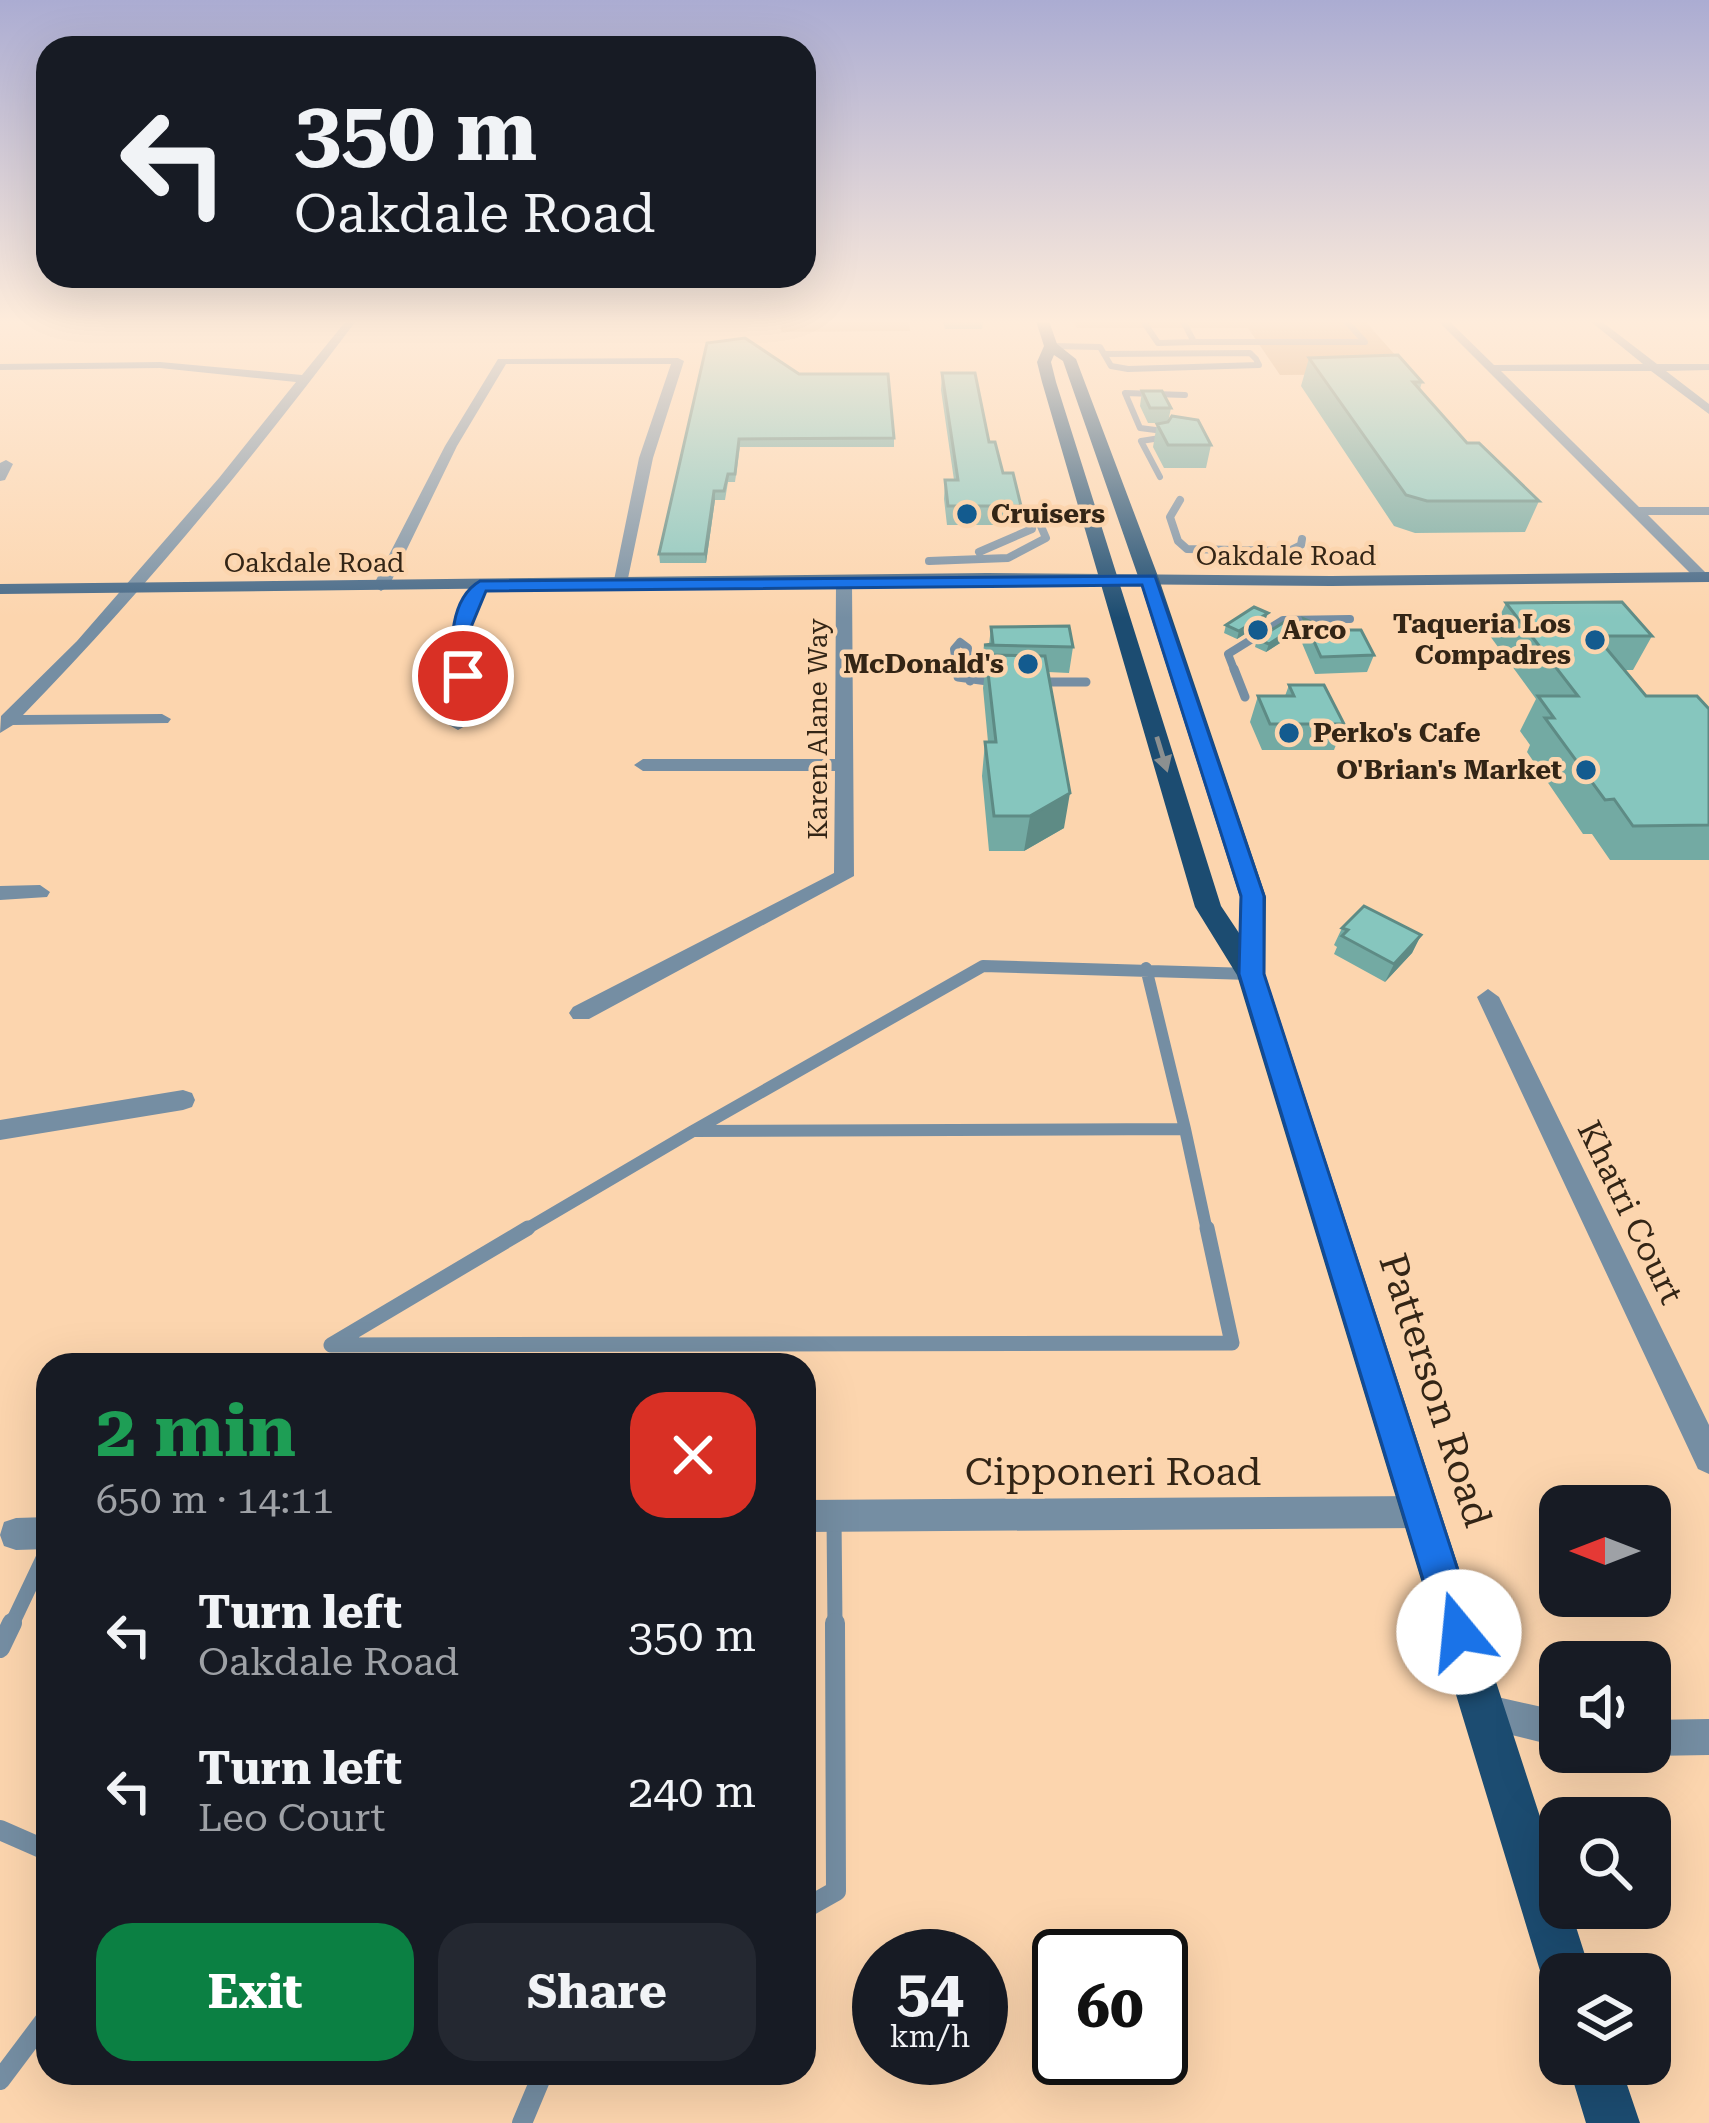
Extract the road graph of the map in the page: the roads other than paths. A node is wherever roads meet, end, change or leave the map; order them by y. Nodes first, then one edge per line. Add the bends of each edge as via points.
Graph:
1 (273, 420) edge
2 (467, 420) edge
3 (659, 420) edge
4 (1061, 420) edge
5 (1091, 420) edge
6 (1137, 420) edge
7 (1544, 420) edge
8 (1160, 477) dead end
9 (1180, 500) dead end
10 (1636, 511) junction
11 (1709, 511) edge
12 (1302, 539) dead end
13 (928, 561) joint
14 (1705, 577) edge
15 (1109, 579) junction
16 (1149, 580) junction
17 (844, 582) junction
18 (621, 585) junction
19 (381, 586) junction
20 (480, 586) junction
21 (129, 588) junction
22 (0, 589) edge
23 (1351, 619) dead end
24 (960, 642) dead end
25 (1005, 682) edge
26 (1025, 682) edge
27 (1085, 682) dead end
28 (1245, 697) dead end
29 (162, 719) dead end
30 (4, 724) edge
31 (458, 725) dead end
32 (643, 765) dead end
33 (844, 765) junction
34 (0, 892) edge
35 (40, 892) dead end
36 (1146, 968) junction
37 (1251, 974) junction
38 (1488, 998) dead end
39 (581, 1013) dead end
40 (183, 1100) dead end
41 (1185, 1129) junction
42 (0, 1130) edge
43 (693, 1131) junction
44 (1709, 1458) edge
45 (1421, 1512) junction
46 (819, 1515) edge
47 (36, 1573) edge
48 (0, 1648) edge
49 (1484, 1712) junction
50 (1539, 1725) edge
51 (1709, 1737) edge
52 (1671, 1738) edge
53 (0, 1830) edge
54 (36, 1845) edge
55 (816, 1902) edge
56 (1559, 1953) edge
57 (36, 2032) edge
58 (0, 2080) edge
59 (538, 2085) edge
60 (1601, 2085) edge
61 (522, 2123) edge
62 (1613, 2123) edge

1 - 21 street
2 - 19 street
3 - 18 street
4 - 15 main road, Patterson Road
5 - 16 main road, Patterson Road
6 - 8 lane via 1140,428 1186,435 1141,441
7 - 10 street
9 - 12 lane via 1170,517 1187,549 1289,550
10 - 11 street
10 - 14 street
13 - 13 lane via 1002,555 1044,530 1034,510 1032,529 991,550
14 - 16 street, Oakdale Road
15 - 16 street, Oakdale Road
15 - 17 street, Oakdale Road
15 -> 37 main road, Patterson Road via 1208,907
16 - 37 main road, Patterson Road via 1252,896
17 - 18 street, Oakdale Road
17 - 33 street, Karen Alane Way
18 - 20 street, Oakdale Road
19 - 20 street, Oakdale Road
19 - 21 street, Oakdale Road
20 - 31 street via 459,632
21 - 22 street, Oakdale Road
21 - 30 street
23 - 28 lane via 1283,620 1228,654
24 - 25 lane via 955,671 971,681
26 - 27 lane
29 - 30 street
32 - 33 street
33 - 39 street, Karen Alane Way via 844,876
34 - 35 street
36 - 37 lane
36 - 41 lane
36 - 43 lane via 983,966
37 - 45 main road, Patterson Road
38 - 44 street, Khatri Court
40 - 42 street
41 - 43 lane
41 - 43 lane via 1232,1343 331,1346
45 - 46 street, Cipponeri Road
45 - 49 main road, Patterson Road
46 - 55 lane via 836,1891
47 - 48 lane
49 - 50 street
49 - 56 main road, Patterson Road
51 - 52 street
53 - 54 lane
57 - 58 lane
59 - 61 lane
60 - 62 main road

